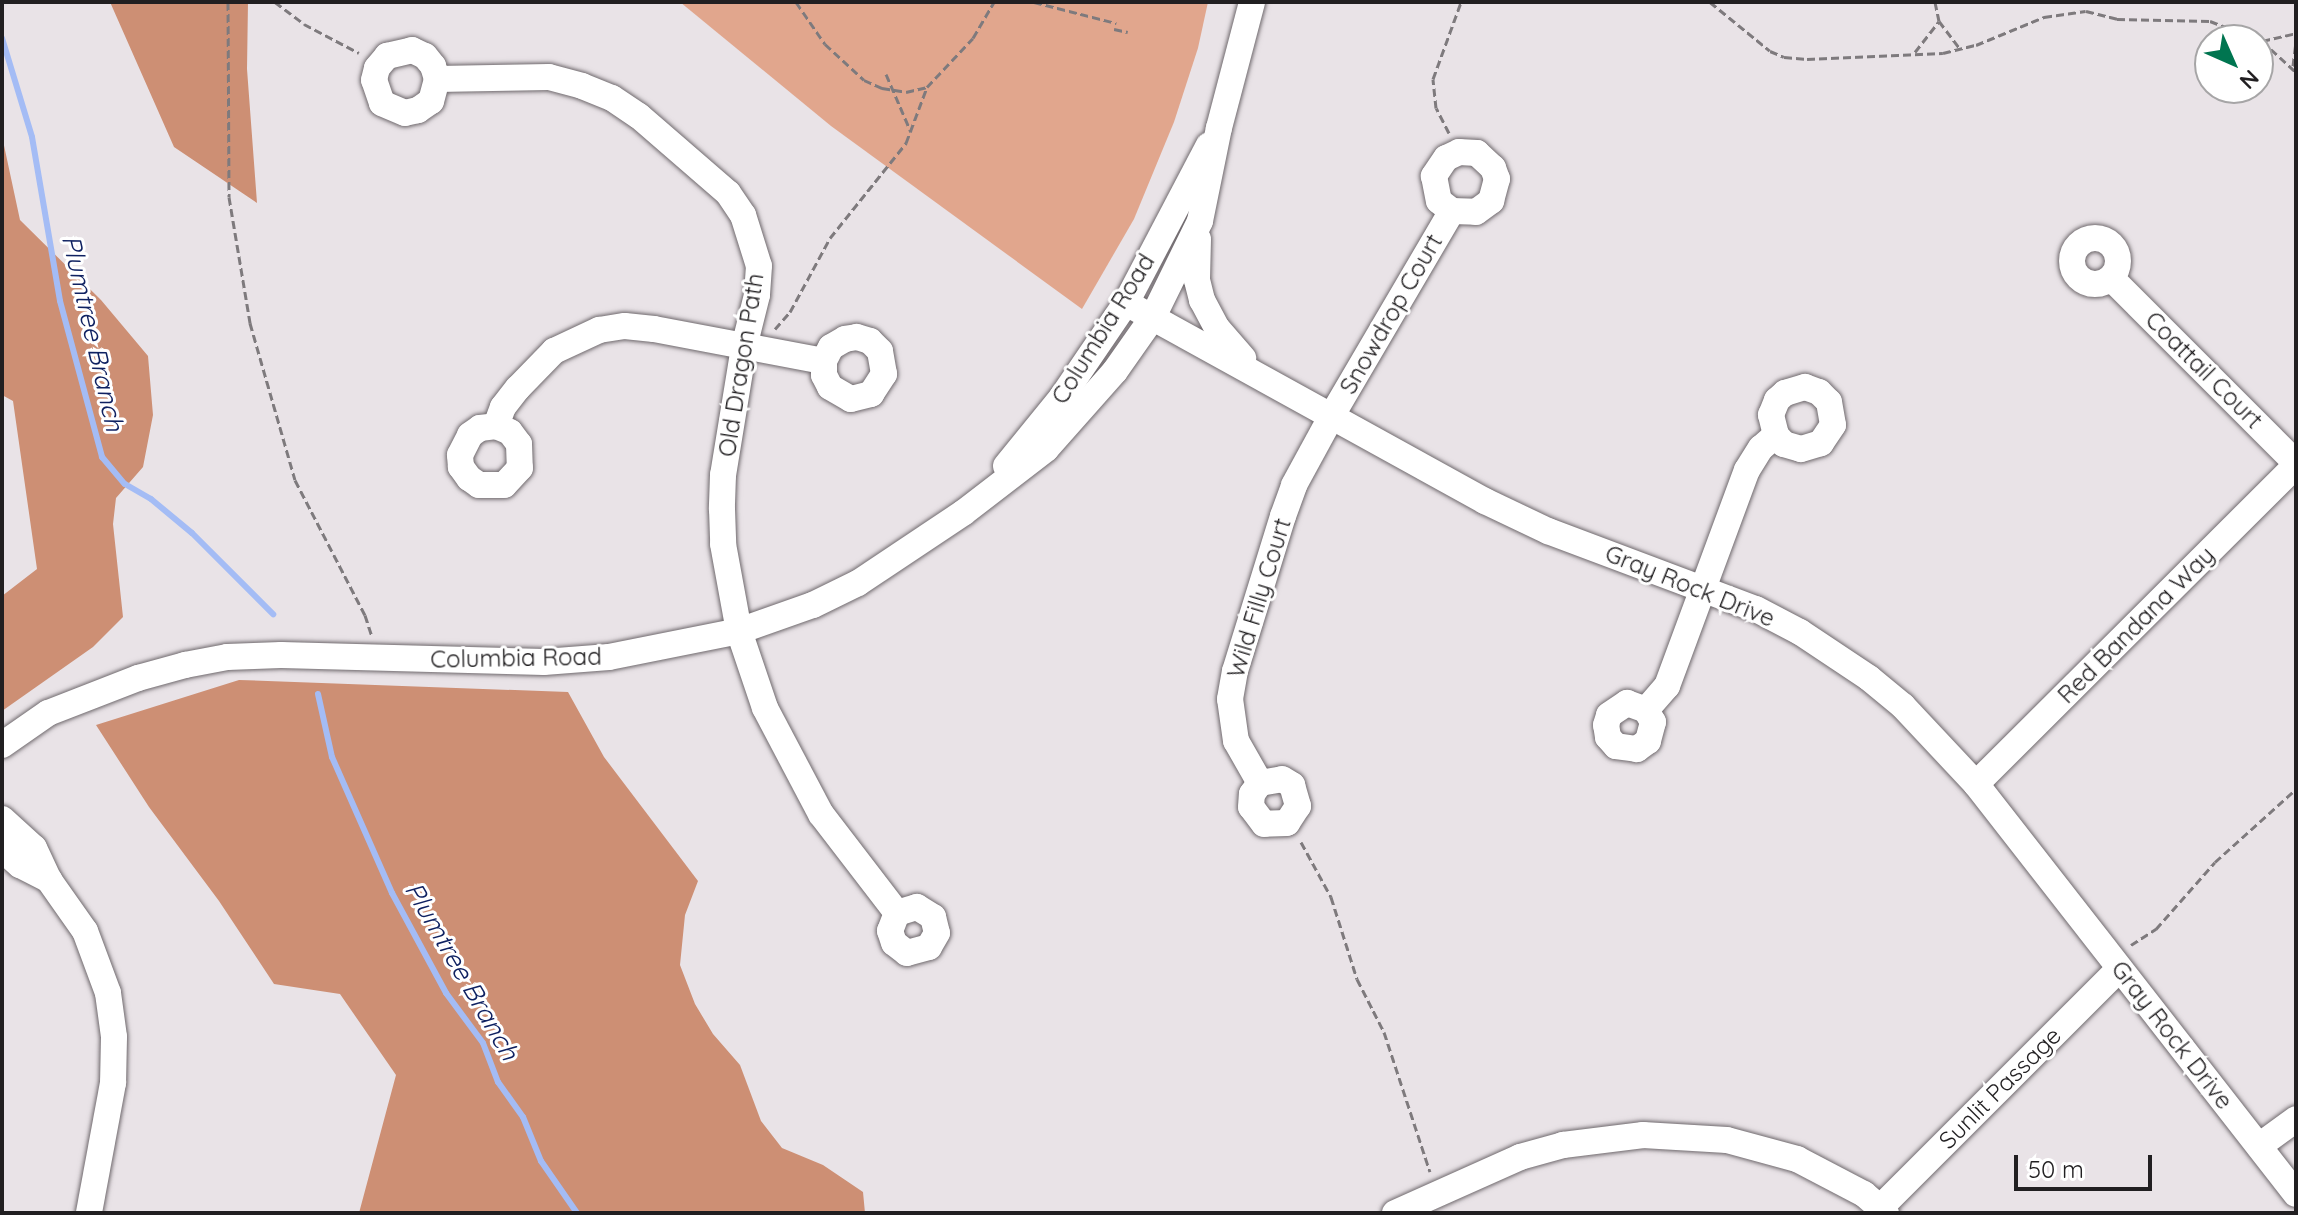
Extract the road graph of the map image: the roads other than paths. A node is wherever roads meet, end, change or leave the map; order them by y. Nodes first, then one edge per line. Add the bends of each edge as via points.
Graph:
1 (1252, 2) edge
2 (437, 79) junction
3 (1219, 128) junction
4 (1452, 211) junction
5 (1200, 221) junction
6 (2111, 278) dead end
7 (1126, 303) junction
8 (1153, 317) junction
9 (744, 347) junction
10 (824, 361) dead end
11 (1256, 373) junction
12 (1331, 417) junction
13 (496, 426) dead end
14 (1776, 435) dead end
15 (2296, 464) edge
16 (963, 513) junction
17 (1702, 587) junction
18 (739, 631) junction
19 (89, 698) junction
20 (1646, 710) dead end
21 (2, 745) edge
22 (2, 768) edge
23 (1976, 784) junction
24 (2, 819) edge
25 (1287, 823) road end
26 (2, 849) edge
27 (49, 880) junction
28 (897, 913) dead end
29 (2114, 962) junction
30 (2296, 1119) edge
31 (2259, 1146) junction
32 (2296, 1194) edge
33 (1883, 1210) edge
34 (89, 1213) edge
35 (1395, 1213) edge

1 - 3 street, Columbia Road
2 - 2 street via 425,56 412,50 387,56 377,68 375,85 382,103 405,113 431,101
2 - 9 street, Old Dragon Path via 549,77 582,86 639,116 708,175 728,193 754,240 757,295
3 - 5 street, Columbia Road
3 - 7 street, Columbia Road
4 - 4 street, Snowdrop Court via 1476,212 1496,191 1497,179 1477,153 1446,158 1434,176 1439,201
4 - 12 street, Snowdrop Court
5 - 8 street, Columbia Road
5 - 11 street via 1197,280 1202,300 1217,328
6 - 15 street, Coattail Court
7 - 8 street, Gray Rock Drive
7 - 16 street, Columbia Road via 1062,397
8 - 11 street, Gray Rock Drive
8 - 16 street, Columbia Road via 1055,440
9 - 10 street
9 - 13 street via 654,329 599,330 554,351 535,368 503,407
9 - 18 street, Old Dragon Path via 722,509
11 - 12 street, Gray Rock Drive
12 - 17 street, Gray Rock Drive via 1548,531
12 - 25 street, Wild Filly Court via 1291,495 1230,699 1236,741 1260,783 1251,807 1256,817 1272,826
14 - 17 street via 1747,470
15 - 23 street, Red Bandana Way
16 - 18 street, Columbia Road via 858,583
17 - 20 street via 1667,686
17 - 23 street, Gray Rock Drive via 1800,632 1869,678 1903,706
18 - 19 street, Columbia Road via 609,657 544,662 227,657 138,678
18 - 28 street, Old Dragon Path via 765,708 807,791
19 - 21 street, Columbia Road via 48,713
19 - 22 street, Columbia Road
23 - 29 street, Gray Rock Drive
24 - 27 street via 34,848
26 - 27 street
27 - 34 street via 87,934 110,1008 113,1083
29 - 31 street, Gray Rock Drive
29 - 33 street, Sunlit Passage
30 - 31 street
31 - 32 street, Gray Rock Drive
33 - 35 street via 1830,1173 1759,1147 1687,1135 1643,1135 1563,1145 1516,1158

